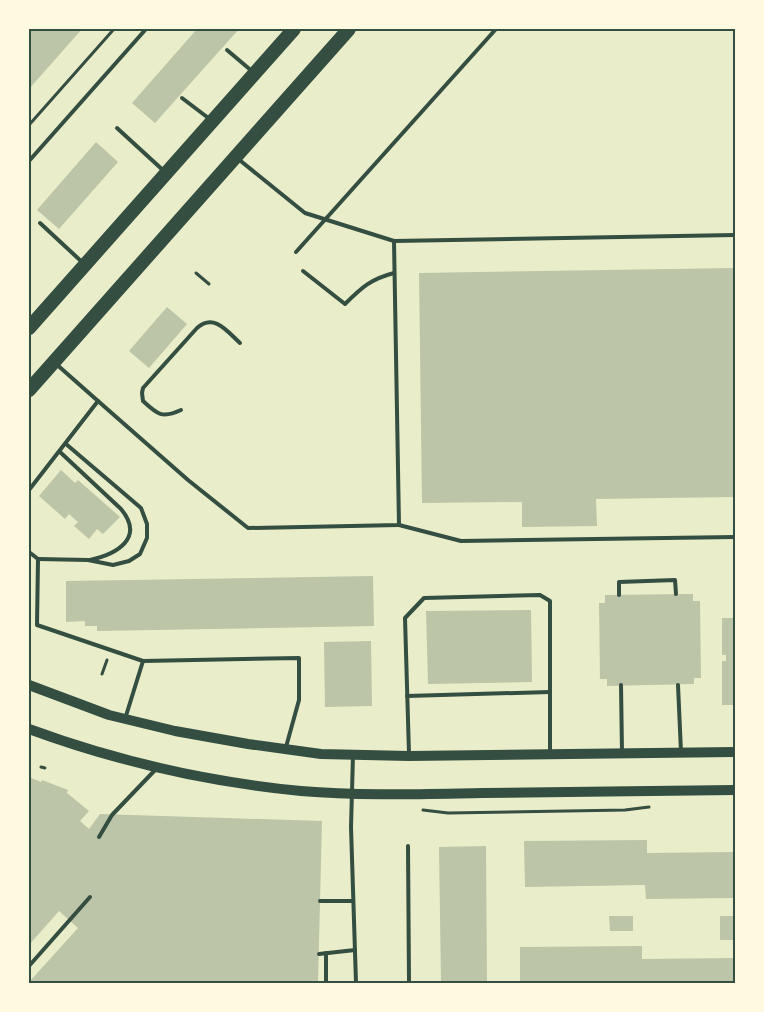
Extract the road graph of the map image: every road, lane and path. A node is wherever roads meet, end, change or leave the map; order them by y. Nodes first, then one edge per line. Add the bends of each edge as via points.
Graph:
1 (114, 29) edge
2 (146, 29) edge
3 (349, 29) edge
4 (496, 29) edge
5 (291, 30) edge
6 (227, 50) dead end
7 (255, 73) junction
8 (182, 98) dead end
9 (212, 121) junction
10 (29, 125) edge
11 (117, 128) dead end
12 (236, 156) junction
13 (29, 161) edge
14 (166, 173) junction
15 (325, 220) junction
16 (40, 223) dead end
17 (735, 235) edge
18 (394, 241) junction
19 (296, 252) dead end
20 (85, 264) junction
21 (303, 271) dead end
22 (196, 273) dead end
23 (394, 273) junction
24 (209, 284) dead end
25 (29, 328) edge
26 (240, 343) dead end
27 (54, 362) junction
28 (29, 390) edge
29 (98, 401) junction
30 (180, 410) dead end
31 (66, 444) junction
32 (60, 452) junction
33 (29, 490) edge
34 (399, 525) junction
35 (735, 537) edge
36 (29, 552) edge
37 (38, 559) junction
38 (88, 560) junction
39 (676, 594) dead end
40 (619, 595) dead end
41 (107, 658) dead end
42 (143, 661) junction
43 (102, 674) dead end
44 (29, 685) edge
45 (620, 685) dead end
46 (678, 685) dead end
47 (550, 692) junction
48 (408, 696) junction
49 (125, 719) junction
50 (29, 729) edge
51 (285, 750) junction
52 (735, 752) edge
53 (682, 753) junction
54 (550, 754) junction
55 (622, 754) junction
56 (353, 755) junction
57 (409, 756) junction
58 (157, 768) junction
59 (735, 790) edge
60 (352, 794) junction
61 (100, 837) dead end
62 (408, 846) dead end
63 (90, 897) dead end
64 (320, 901) dead end
65 (353, 901) junction
66 (355, 950) junction
67 (326, 953) junction
68 (319, 954) dead end
69 (29, 966) edge
70 (326, 983) edge
71 (356, 983) edge
72 (409, 983) edge

1 - 10 path
2 - 13 lane
3 - 12 highway
4 - 15 lane
5 - 7 highway
6 - 7 lane
7 - 9 highway
8 - 9 lane
9 - 14 highway
11 - 14 lane
12 - 15 lane via 305,213
12 - 27 highway
14 - 20 highway
15 - 18 lane
15 - 19 lane
16 - 20 lane
17 - 18 lane
18 - 23 lane
20 - 25 highway
21 - 23 lane via 345,304 363,286
22 - 24 path
23 - 34 lane
26 - 30 lane via 220,324 204,323 143,388 143,401 156,413 167,415
27 - 28 highway
27 - 29 lane
29 - 31 lane
29 - 34 lane via 248,528
31 - 32 lane
31 - 38 lane via 142,508 147,524 147,538 140,554 113,565
32 - 33 lane
32 - 38 lane via 128,517 129,537 122,546 108,556
34 - 35 lane via 461,541
36 - 37 lane
37 - 38 lane
37 - 42 lane via 37,624
39 - 40 lane via 676,580 619,582
41 - 43 path
42 - 49 lane
42 - 51 lane via 299,658 299,700
44 - 49 main road
45 - 55 lane
46 - 53 lane
47 - 48 lane
47 - 48 lane via 550,601 540,595 424,598 405,618
47 - 54 lane
48 - 57 lane
49 - 51 main road
50 - 58 main road
51 - 56 main road
52 - 53 main road
53 - 55 main road
54 - 55 main road
54 - 57 main road
56 - 57 main road
56 - 60 lane
58 - 60 main road via 252,784
58 - 61 lane via 112,815
59 - 60 main road
60 - 65 lane
62 - 72 lane
63 - 69 lane
64 - 65 lane
65 - 66 lane
66 - 67 lane
66 - 71 lane
67 - 68 lane
67 - 70 lane

